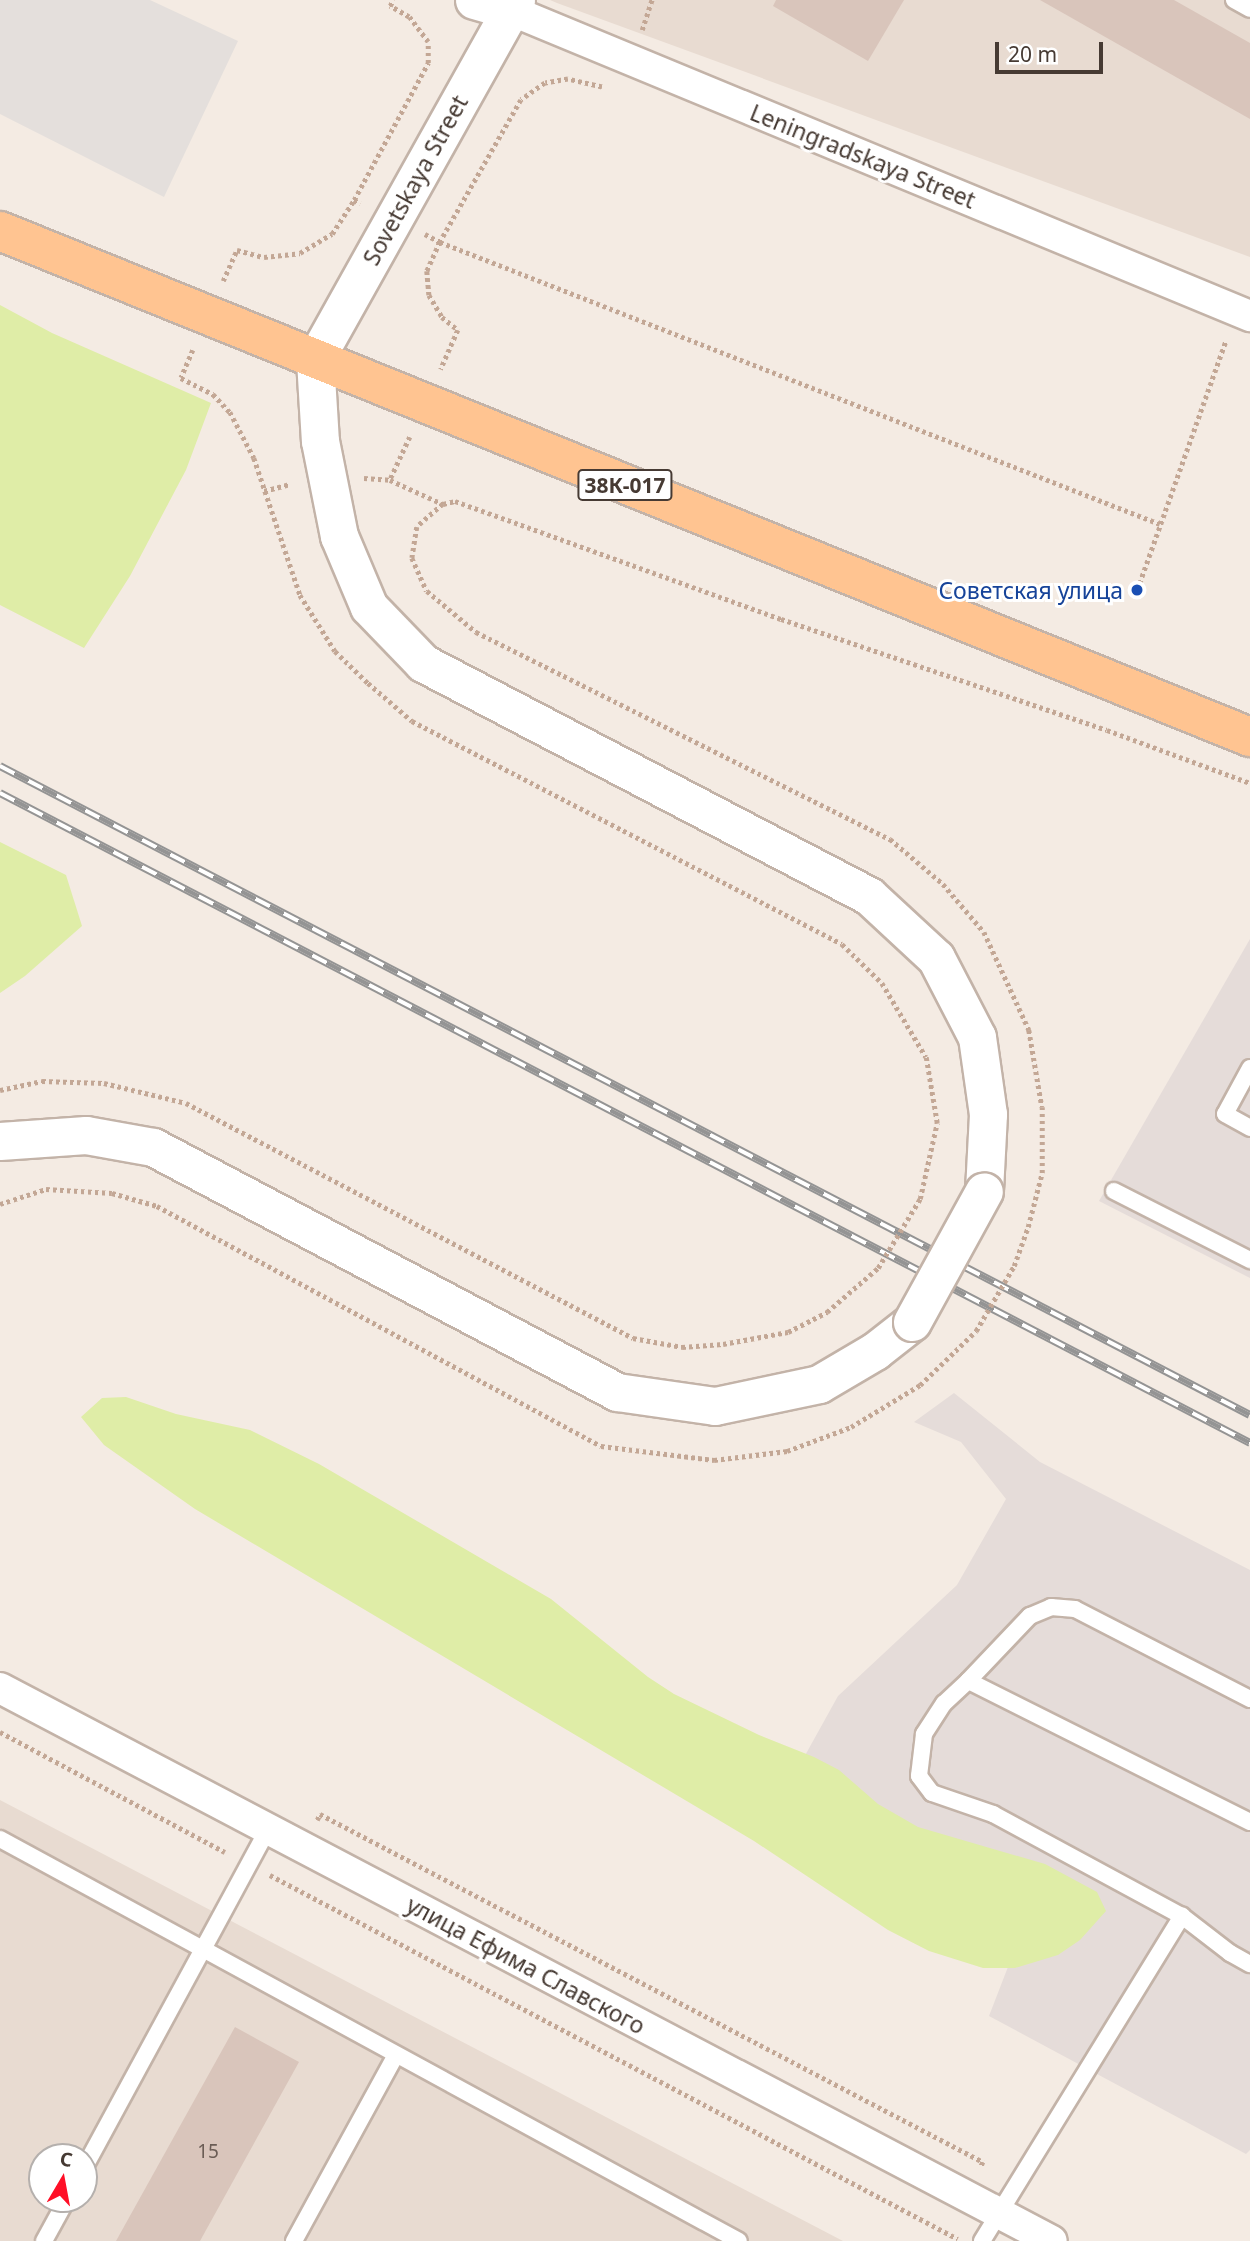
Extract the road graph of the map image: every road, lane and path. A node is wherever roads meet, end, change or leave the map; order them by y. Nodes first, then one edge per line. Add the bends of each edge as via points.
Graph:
1 (393, 0) edge
2 (474, 0) edge
3 (1234, 0) edge
4 (513, 5) edge
5 (1250, 9) edge
6 (632, 61) junction
7 (354, 200) junction
8 (394, 219) junction
9 (0, 231) edge
10 (440, 242) junction
11 (1243, 314) edge
12 (208, 316) junction
13 (315, 360) junction
14 (425, 404) junction
15 (443, 504) junction
16 (1160, 524) junction
17 (1137, 590) dead end
18 (1250, 737) edge
19 (1250, 783) edge
20 (1250, 1068) edge
21 (0, 1090) edge
22 (1250, 1128) edge
23 (0, 1142) edge
24 (1114, 1191) dead end
25 (0, 1204) edge
26 (1250, 1261) edge
27 (968, 1681) junction
28 (0, 1688) edge
29 (1250, 1699) edge
30 (0, 1732) edge
31 (1250, 1822) edge
32 (268, 1829) junction
33 (0, 1839) edge
34 (249, 1865) junction
35 (1182, 1916) junction
36 (203, 1949) junction
37 (1250, 1965) edge
38 (396, 2054) junction
39 (98, 2143) edge
40 (59, 2213) edge
41 (998, 2213) junction
42 (44, 2241) edge
43 (294, 2241) edge
44 (739, 2241) edge
45 (961, 2241) edge
46 (982, 2241) edge
47 (1052, 2241) edge

1 - 7 path via 390,6 410,17 428,42 428,63
2 - 4 street, Leningradskaya Street
3 - 5 lane
4 - 6 street, Leningradskaya Street
4 - 8 street, Sovetskaya Street
6 - 10 path via 621,95 568,79 545,83 521,100
6 - 11 street, Leningradskaya Street
7 - 8 path
7 - 12 path via 332,234 300,253 264,257 237,250
8 - 10 path
8 - 13 street, Sovetskaya Street
9 - 12 main road, 38К-017
10 - 14 path via 427,271 429,295 442,317 458,330
10 - 16 path
11 - 16 path
12 - 13 main road, 38К-017
12 - 21 path, bridge via 181,378 213,394 230,412 254,458 300,595 335,651 412,721 842,944 882,983 926,1057 937,1123 920,1199 878,1268 827,1312 788,1332 682,1347 633,1338 186,1102 104,1083 42,1082
13 - 14 main road, 38К-017
13 - 23 street, bridge via 320,441 339,536 369,607 424,663 869,896 936,958 977,1037 988,1114 984,1191 912,1322 875,1352 819,1384 715,1406 617,1392 153,1147 86,1135
14 - 15 path via 390,480
14 - 18 main road, 38К-017
15 - 19 path via 456,501
15 - 25 path, bridge via 417,527 412,558 427,591 476,632 890,839 943,884 984,932 1029,1031 1042,1107 1042,1173 1014,1266 976,1331 920,1385 851,1427 787,1451 714,1460 601,1446 157,1206 112,1193 46,1189
16 - 17 path
20 - 22 lane via 1225,1114
24 - 26 lane
27 - 29 lane via 1030,1616 1051,1607 1075,1609
27 - 31 lane
27 - 35 lane via 944,1703 924,1734 919,1776 932,1793 993,1814
28 - 32 street, улица Ефима Славского
30 - 34 path
32 - 34 lane
32 - 41 street, улица Ефима Славского
33 - 36 lane
34 - 36 lane
34 - 45 path
35 - 37 lane
35 - 41 lane
36 - 38 lane
36 - 39 lane
38 - 43 lane
38 - 44 lane
40 - 42 lane
41 - 46 lane
41 - 47 street, улица Ефима Славского

